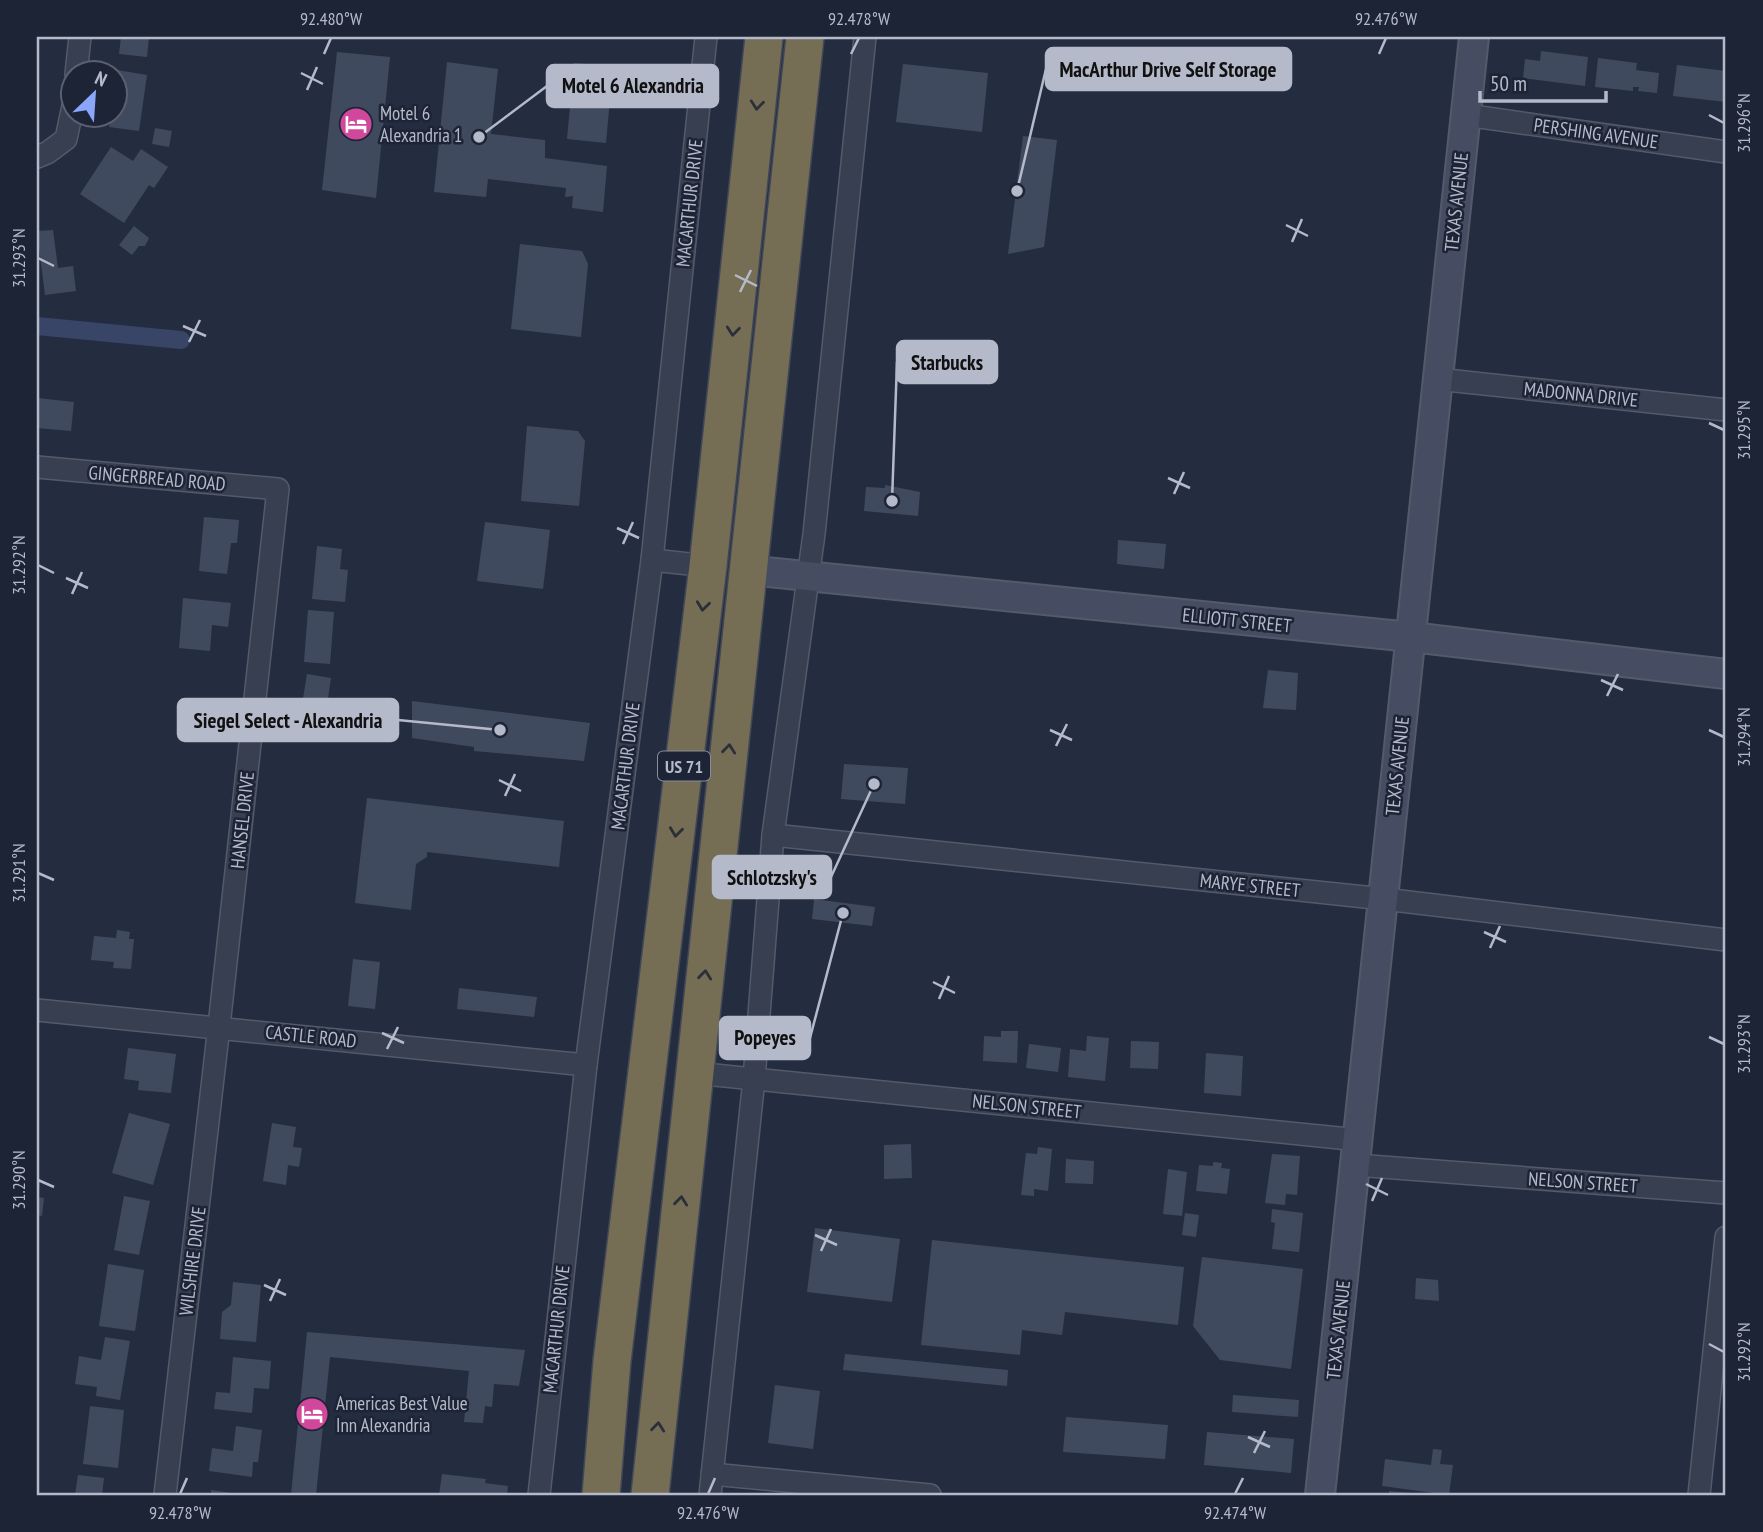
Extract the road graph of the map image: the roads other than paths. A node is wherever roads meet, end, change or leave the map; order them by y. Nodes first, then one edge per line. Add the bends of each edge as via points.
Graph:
1 (80, 37) edge
2 (706, 37) edge
3 (764, 37) edge
4 (805, 37) edge
5 (865, 37) edge
6 (1474, 37) edge
7 (78, 60) edge
8 (1466, 115) junction
9 (68, 130) edge
10 (1726, 152) edge
11 (37, 157) edge
12 (1437, 379) junction
13 (1726, 410) edge
14 (37, 467) edge
15 (278, 489) joint
16 (652, 560) junction
17 (708, 566) junction
18 (747, 570) junction
19 (808, 576) junction
20 (1410, 637) junction
21 (1726, 674) edge
22 (773, 835) junction
23 (1384, 899) junction
24 (1726, 940) edge
25 (37, 1010) edge
26 (219, 1026) junction
27 (586, 1065) junction
28 (695, 1073) junction
29 (754, 1079) junction
30 (1357, 1152) junction
31 (1726, 1193) edge
32 (1726, 1237) edge
33 (612, 1361) junction
34 (1719, 1376) edge
35 (712, 1474) junction
36 (165, 1495) edge
37 (539, 1495) edge
38 (582, 1495) edge
39 (601, 1495) edge
40 (650, 1495) edge
41 (710, 1495) edge
42 (930, 1495) edge
43 (1320, 1495) edge
44 (1699, 1495) edge

1 - 7 street
2 - 16 street, MACARTHUR DRIVE
3 -> 17 highway, US 71
4 - 18 highway, US 71
5 - 19 street
6 - 8 street, TEXAS AVENUE
8 - 10 street, PERSHING AVENUE
8 - 12 street, TEXAS AVENUE
9 - 11 street via 66,139
12 - 13 street, MADONNA DRIVE
12 - 20 street, TEXAS AVENUE
14 - 15 street, GINGERBREAD ROAD
15 - 26 street, HANSEL DRIVE
16 - 17 street
16 - 27 street, MACARTHUR DRIVE
17 - 18 highway
17 -> 33 highway, US 71
18 - 19 street, ELLIOTT STREET
28 -> 18 highway, US 71
19 - 20 street, ELLIOTT STREET
19 - 22 street
20 - 21 street, ELLIOTT STREET
20 - 23 street, TEXAS AVENUE
22 - 23 street, MARYE STREET
22 - 29 street
23 - 24 street, MARYE STREET
23 - 30 street, TEXAS AVENUE
25 - 26 street, CASTLE ROAD
26 - 27 street, CASTLE ROAD
26 - 36 street, WILSHIRE DRIVE
27 - 37 street, MACARTHUR DRIVE
28 - 29 street, NELSON STREET
40 -> 28 highway, US 71
29 - 30 street, NELSON STREET
29 - 35 street
30 - 31 street, NELSON STREET
30 - 43 street, TEXAS AVENUE
32 - 34 street
33 - 38 highway
33 - 39 highway, US 71
34 - 44 street
35 - 41 street
35 - 42 street

